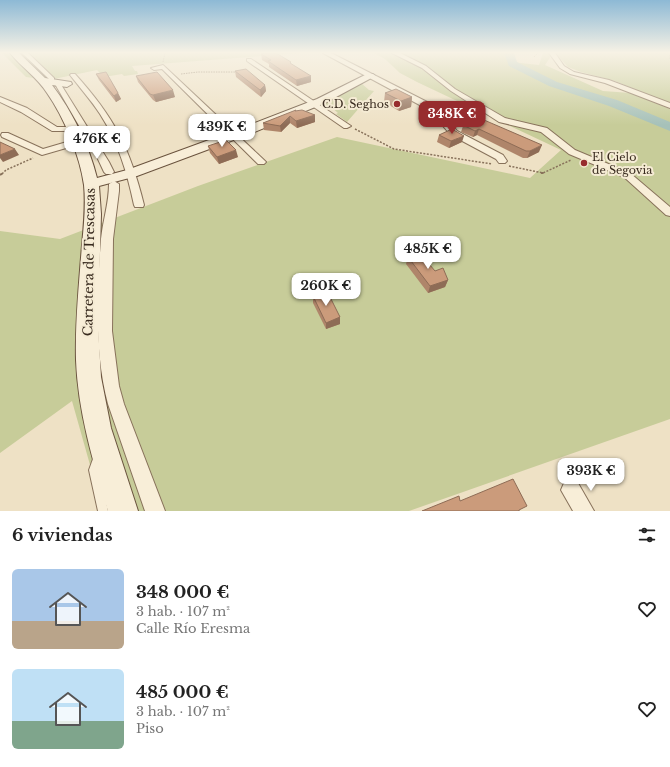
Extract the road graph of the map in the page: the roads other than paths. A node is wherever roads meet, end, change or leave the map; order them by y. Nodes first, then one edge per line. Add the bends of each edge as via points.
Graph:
1 (46, 77) edge
2 (48, 77) edge
3 (75, 77) edge
4 (173, 77) edge
5 (274, 77) edge
6 (368, 77) edge
7 (372, 77) edge
8 (437, 77) edge
9 (589, 77) edge
10 (53, 82) junction
11 (82, 85) junction
12 (0, 100) edge
13 (313, 104) junction
14 (670, 106) edge
15 (346, 126) road end
16 (71, 129) junction
17 (5, 135) dead end
18 (233, 136) junction
19 (77, 144) junction
20 (261, 162) dead end
21 (502, 164) road end
22 (119, 176) junction
23 (91, 184) junction
24 (139, 205) dead end
25 (670, 213) edge
26 (92, 227) junction
27 (102, 446) junction
28 (571, 490) dead end
29 (103, 511) edge
30 (123, 511) edge
31 (156, 511) edge
32 (584, 511) edge

1 - 10 street, Carretera de Trescasas
2 - 10 street
3 - 11 street
4 - 18 street
5 - 13 street
6 - 13 street
7 - 21 street via 432,108 454,133 500,157
8 - 25 street via 495,116 544,130 579,156 627,175
9 - 14 street via 607,81
10 - 11 street
10 - 16 street, Carretera de Trescasas via 56,99
10 - 22 street via 69,100 99,153
11 - 22 street via 120,140
12 - 16 street via 24,110 55,129
13 - 15 street
13 - 18 street
16 - 19 street, Carretera de Trescasas
17 - 19 street via 39,152
18 - 20 street
18 - 22 street
19 - 22 street via 88,150 98,172
19 - 23 street, Carretera de Trescasas
22 - 23 street
22 - 24 street
22 - 26 street via 102,192 100,212
22 - 31 street via 107,239 105,331 109,370 116,404
23 - 26 street, Carretera de Trescasas
26 - 27 street, Carretera de Trescasas via 88,314 89,376
27 - 29 lane via 94,470
27 - 30 street, Carretera de Trescasas
28 - 32 street

